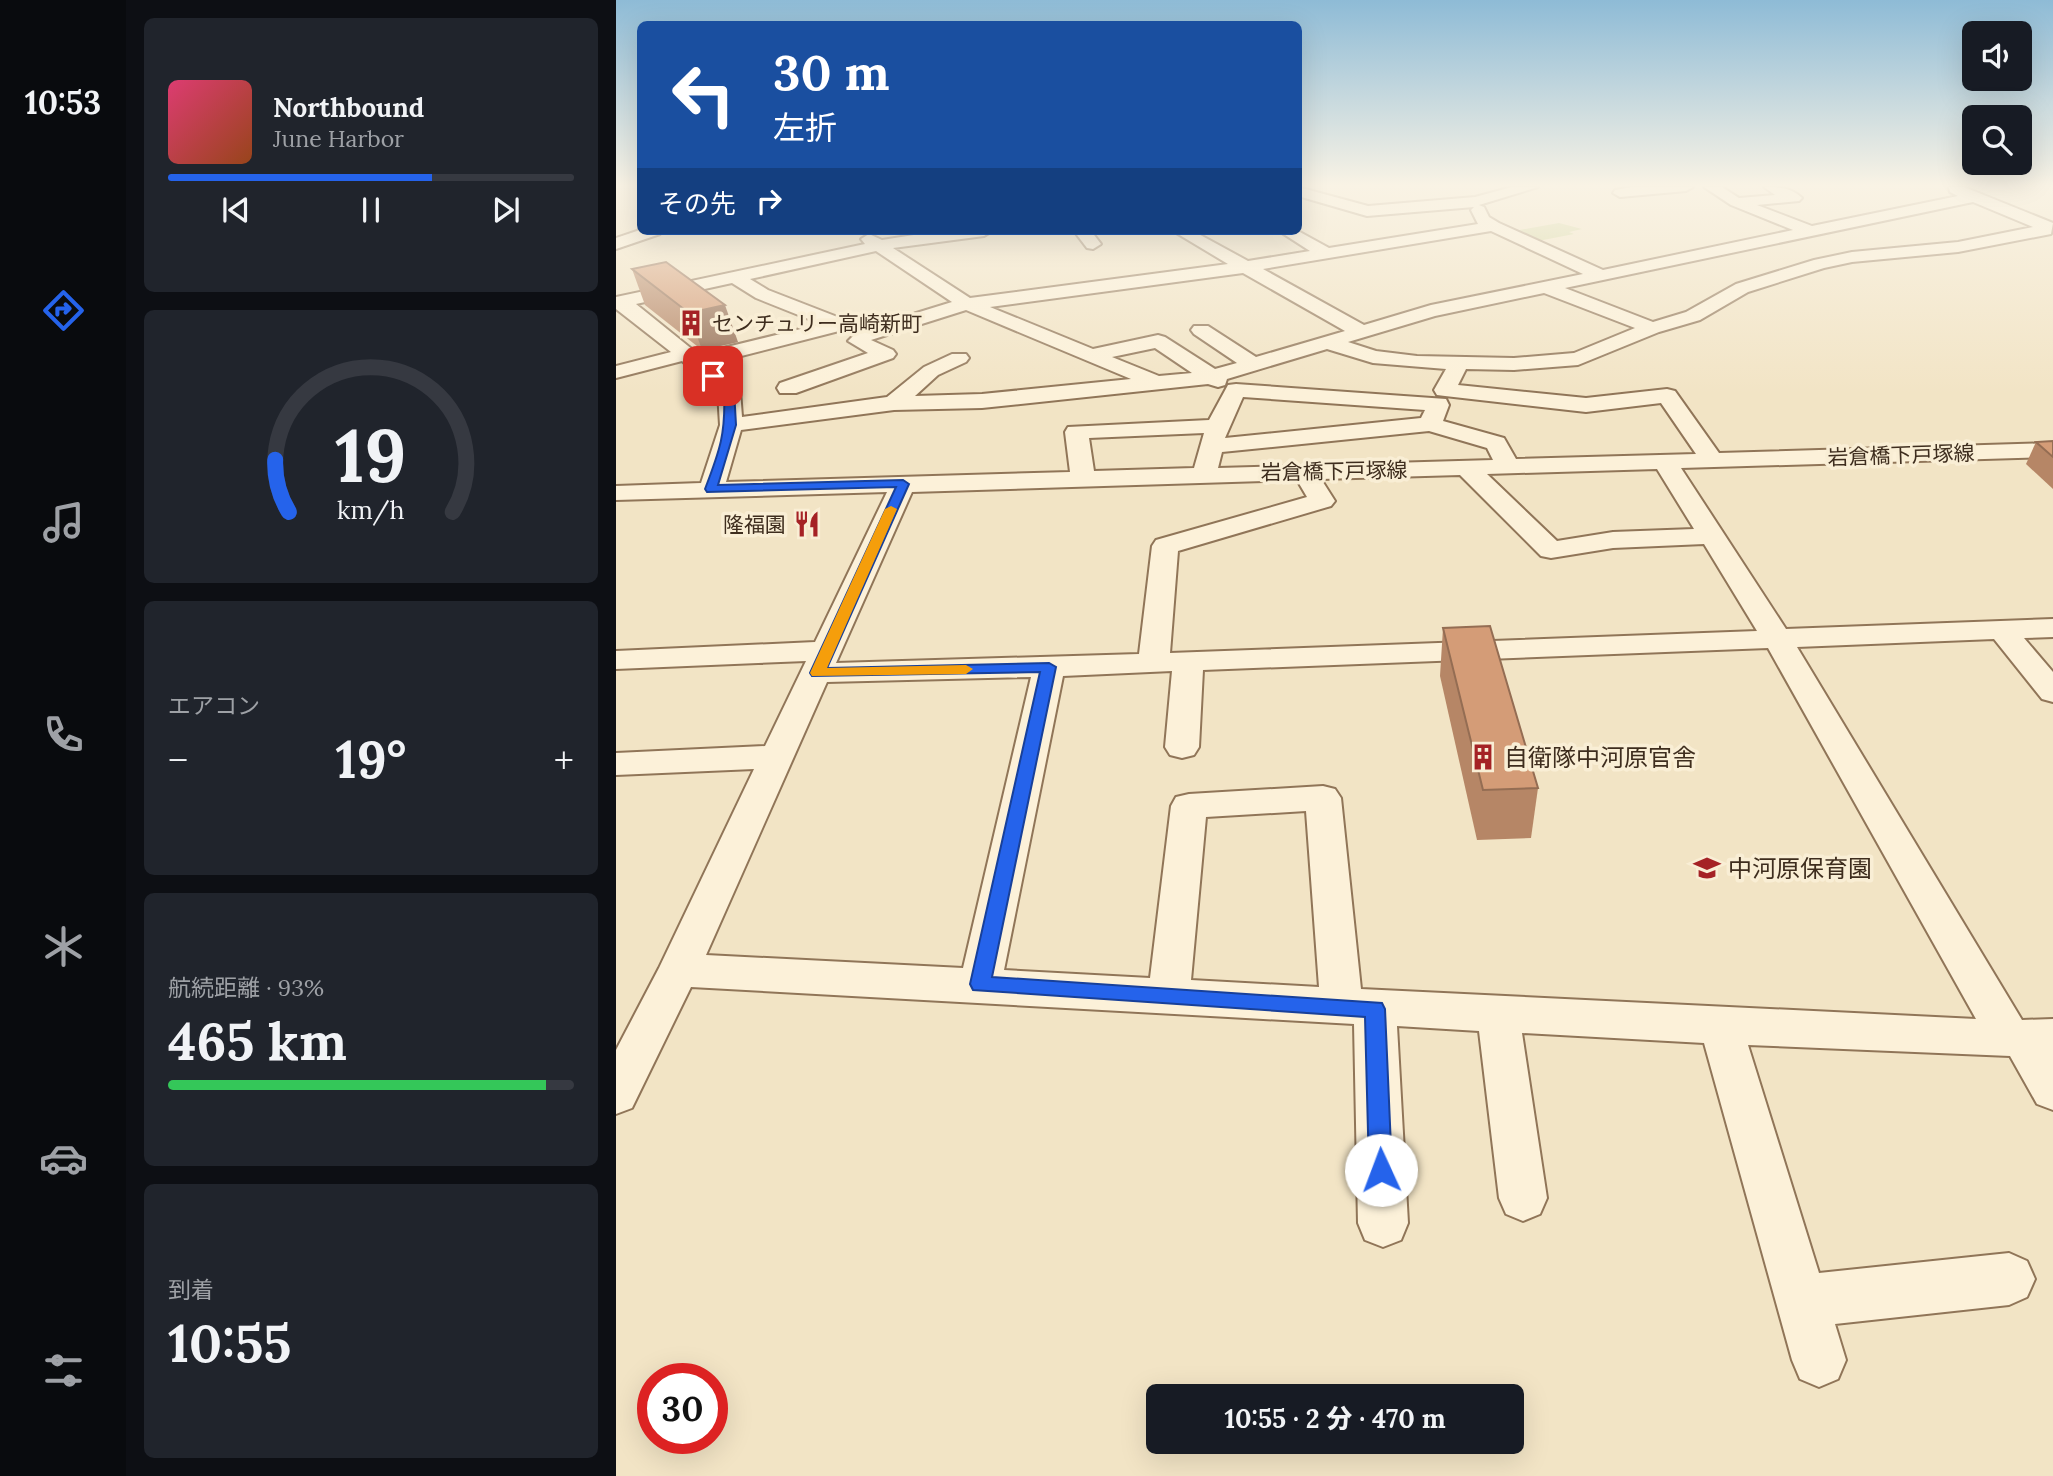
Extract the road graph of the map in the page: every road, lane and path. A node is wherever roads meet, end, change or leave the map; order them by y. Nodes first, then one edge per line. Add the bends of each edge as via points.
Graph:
1 (832, 256) edge
2 (893, 256) edge
3 (1226, 256) edge
4 (1315, 256) edge
5 (1559, 256) edge
6 (1692, 256) edge
7 (1864, 256) edge
8 (1246, 267) junction
9 (1602, 275) junction
10 (734, 277) junction
11 (1545, 287) junction
12 (619, 302) edge
13 (967, 304) junction
14 (841, 325) junction
15 (1652, 328) junction
16 (1201, 330) dead end
17 (1362, 332) junction
18 (865, 335) junction
19 (1327, 342) junction
20 (1092, 355) junction
21 (692, 358) junction
22 (959, 358) dead end
23 (1253, 364) junction
24 (1458, 365) junction
25 (616, 372) edge
26 (1212, 377) junction
27 (1153, 381) junction
28 (1236, 390) junction
29 (894, 402) junction
30 (1438, 406) junction
31 (824, 412) junction
32 (731, 425) junction
33 (1215, 436) junction
34 (2053, 450) edge
35 (1713, 461) junction
36 (1665, 462) junction
37 (1509, 467) junction
38 (1467, 468) junction
39 (1305, 472) junction
40 (1204, 475) junction
41 (1083, 478) junction
42 (903, 484) junction
43 (711, 489) junction
44 (616, 493) edge
45 (1712, 536) junction
46 (2053, 628) edge
47 (2002, 630) junction
48 (1777, 638) junction
49 (616, 660) edge
50 (1188, 660) junction
51 (823, 662) junction
52 (1154, 662) junction
53 (1049, 667) junction
54 (2053, 692) edge
55 (1182, 747) dead end
56 (777, 757) junction
57 (616, 764) edge
58 (679, 970) junction
59 (980, 984) junction
60 (1169, 995) junction
61 (1358, 1008) junction
62 (1498, 1015) junction
63 (1721, 1028) junction
64 (2028, 1038) edge
65 (2053, 1090) edge
66 (616, 1094) edge
67 (1523, 1198) dead end
68 (1383, 1223) dead end
69 (2009, 1279) dead end
70 (1802, 1301) junction
71 (1819, 1360) dead end

1 - 10 street
2 - 13 street
3 - 8 street
4 - 8 street
5 - 9 street
6 - 9 street
7 - 15 street via 1742,288 1693,316
8 - 13 street
8 - 17 street
9 - 11 street
10 - 12 street
10 - 14 street via 762,294
11 - 15 street
11 - 17 street via 1432,311
12 - 21 street
13 - 18 street
13 - 20 street
14 - 18 street
14 - 21 street
15 - 24 street via 1578,359
16 - 23 street
17 - 19 street
18 - 31 street via 858,341 886,354 788,388
19 - 23 street
19 - 24 street via 1373,357
20 - 26 street via 1158,341
20 - 27 street
21 - 25 street
21 - 32 street via 729,390
22 - 29 street via 931,372
23 - 26 street
24 - 30 street
26 - 27 street
26 - 28 street
27 - 29 street via 982,401
28 - 30 street
28 - 33 street
29 - 31 street
30 - 33 street
30 - 35 street via 1587,405 1667,396
30 - 37 street via 1496,443
31 - 32 street
32 - 43 street
33 - 40 street
33 - 41 street via 1076,432
34 - 35 street, 岩倉橋下戸塚線
35 - 36 street, 岩倉橋下戸塚線
36 - 37 street, 岩倉橋下戸塚線
36 - 45 street
37 - 38 street, 岩倉橋下戸塚線
38 - 39 street, 岩倉橋下戸塚線
38 - 45 street via 1551,550 1613,540
39 - 40 street, 岩倉橋下戸塚線
39 - 52 street via 1322,501 1165,546
40 - 41 street, 岩倉橋下戸塚線
41 - 42 street, 岩倉橋下戸塚線
42 - 43 street, 岩倉橋下戸塚線
42 - 51 street
43 - 44 street, 岩倉橋下戸塚線
45 - 48 street
46 - 47 street
47 - 48 street
47 - 54 street
48 - 50 street
48 - 64 street
49 - 51 street
50 - 52 street
50 - 55 street
51 - 53 street
51 - 56 street
52 - 53 street
53 - 59 street
56 - 57 street
56 - 58 street
58 - 59 street
58 - 66 street
59 - 60 street
60 - 61 street
60 - 61 street via 1189,806 1323,798
61 - 62 street
61 - 68 street
62 - 63 street
62 - 67 street
63 - 64 street
63 - 70 street
64 - 65 street
69 - 70 street
70 - 71 street

